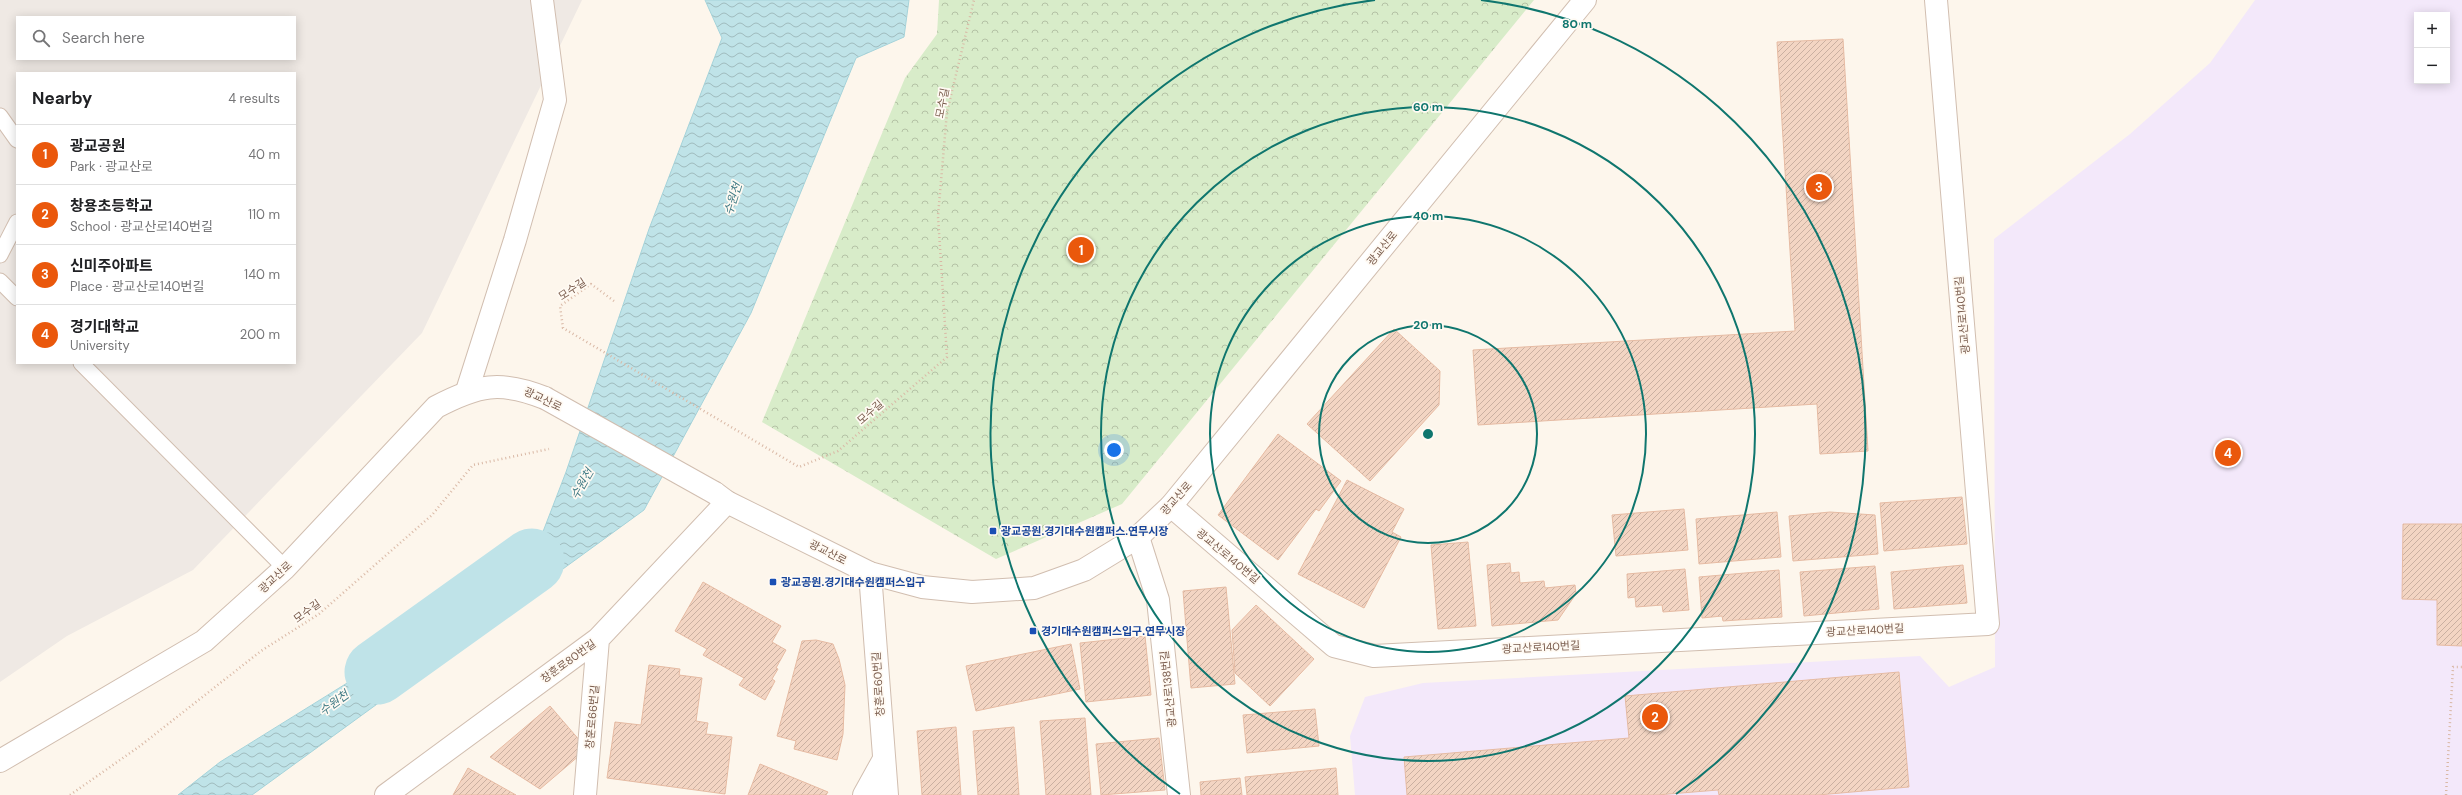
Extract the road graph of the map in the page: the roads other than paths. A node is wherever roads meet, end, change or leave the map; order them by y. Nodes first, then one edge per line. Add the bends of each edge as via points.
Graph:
1 (542, 0) edge
2 (1585, 0) edge
3 (1936, 0) edge
4 (0, 116) edge
5 (16, 139) edge
6 (16, 224) edge
7 (0, 255) edge
8 (0, 281) edge
9 (16, 297) edge
10 (82, 364) edge
11 (467, 391) junction
12 (721, 498) junction
13 (1171, 506) junction
14 (1138, 537) junction
15 (285, 568) junction
16 (870, 573) junction
17 (598, 639) junction
18 (884, 759) junction
19 (0, 761) edge
20 (386, 795) edge
21 (585, 795) edge
22 (864, 795) edge
23 (887, 795) edge
24 (1179, 795) edge

1 - 11 street via 555,100 515,240
2 - 13 street, 광교산로
3 - 13 street, 광교산로140번길 via 1988,624 1374,656 1334,646
4 - 5 lane
6 - 7 lane
8 - 9 lane
10 - 15 lane
11 - 12 street, 광교산로, bridge via 498,387 522,388 545,398
11 - 15 street, 광교산로 via 436,407
12 - 16 street, 광교산로
12 - 17 street, 창훈로80번길
13 - 14 street, 광교산로
14 - 16 street, 광교산로 via 1084,570 1034,588 972,592 922,587
14 - 24 street, 광교산로138번길 via 1158,600
15 - 19 street, 광교산로 via 204,641
16 - 18 street, 창훈로60번길
17 - 20 street, 창훈로80번길
17 - 21 street, 창훈로66번길
18 - 22 street
18 - 23 street, 창훈로60번길

